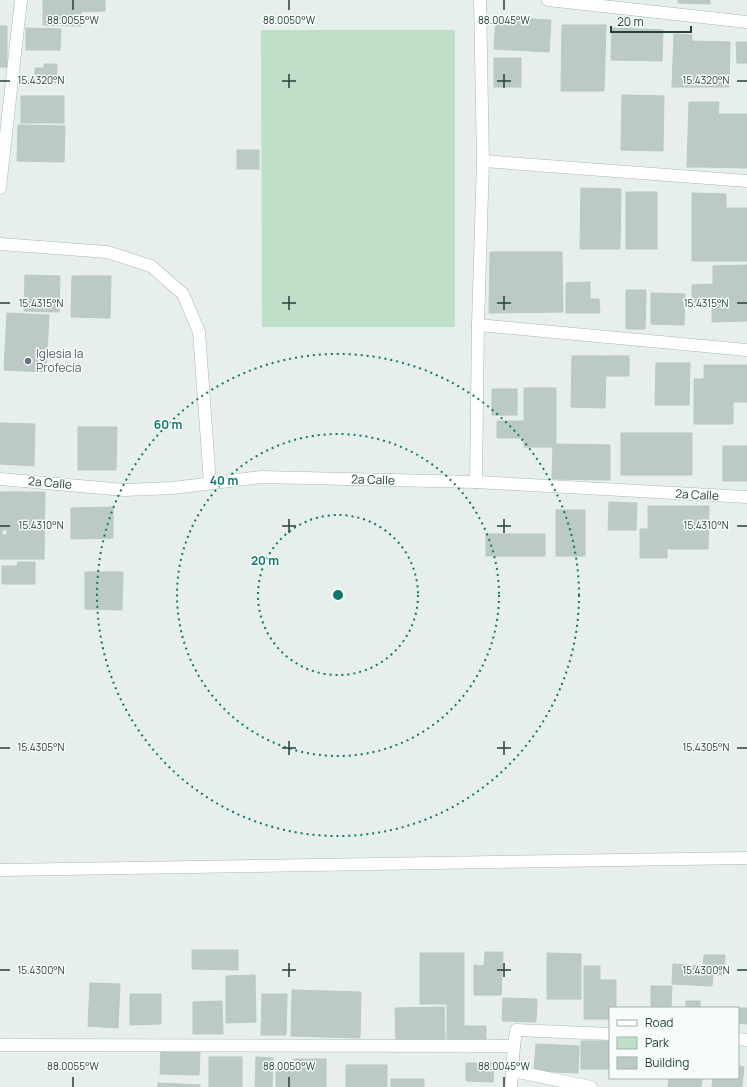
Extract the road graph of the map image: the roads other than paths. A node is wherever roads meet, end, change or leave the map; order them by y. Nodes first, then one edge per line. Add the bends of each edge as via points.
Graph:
1 (21, 0) edge
2 (480, 0) edge
3 (548, 0) edge
4 (747, 22) edge
5 (483, 161) junction
6 (747, 182) edge
7 (0, 188) edge
8 (0, 244) edge
9 (478, 325) junction
10 (747, 350) edge
11 (0, 479) edge
12 (476, 482) junction
13 (210, 483) junction
14 (747, 497) edge
15 (747, 858) edge
16 (0, 870) edge
17 (609, 1034) edge
18 (0, 1045) edge
19 (514, 1046) junction
20 (513, 1071) junction
21 (511, 1087) edge
22 (590, 1087) edge

1 - 7 street
2 - 5 street
3 - 4 street
5 - 6 street
5 - 9 street
8 - 13 street via 107,252 151,266 183,294 199,332
9 - 10 street
9 - 12 street
11 - 13 street, 2a Calle via 125,490
12 - 13 street, 2a Calle via 261,477
12 - 14 street, 2a Calle
15 - 16 street
17 - 19 street via 516,1030
18 - 19 street
19 - 20 street
20 - 21 street
20 - 22 street

